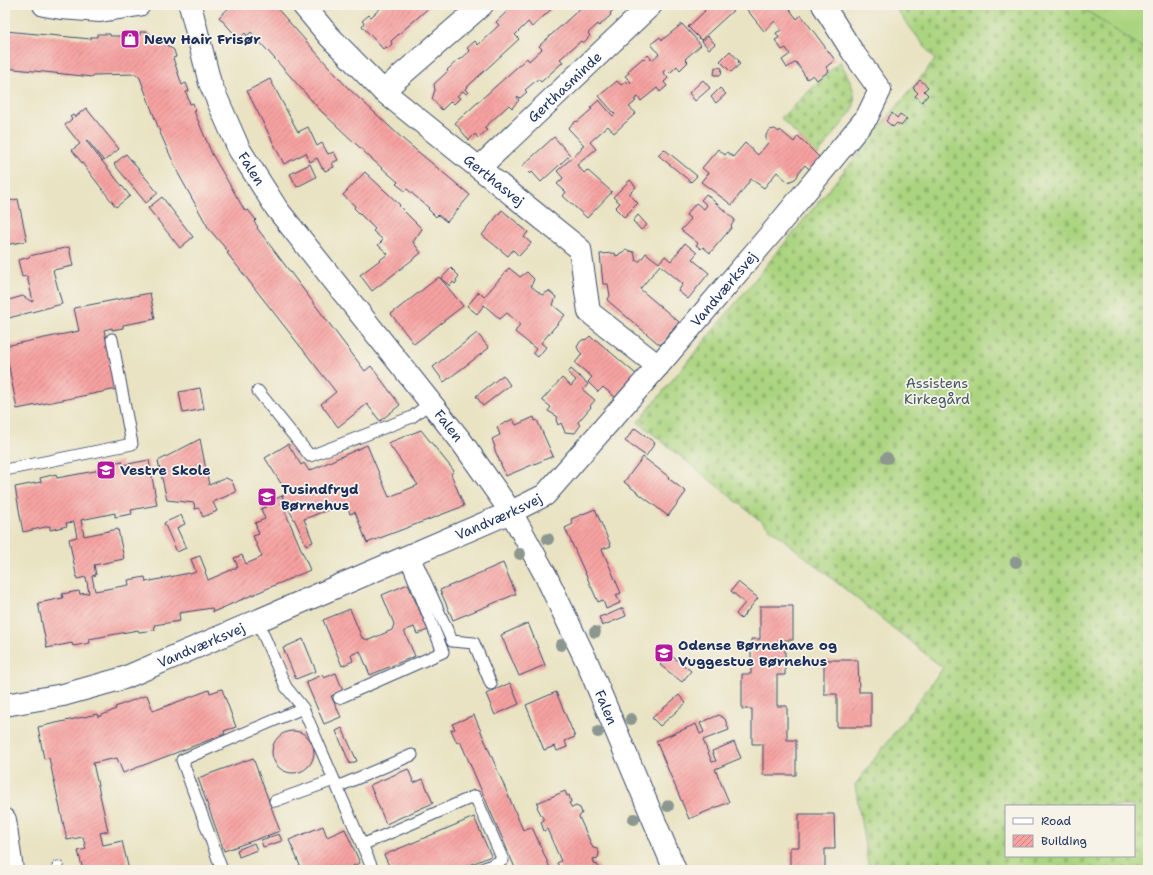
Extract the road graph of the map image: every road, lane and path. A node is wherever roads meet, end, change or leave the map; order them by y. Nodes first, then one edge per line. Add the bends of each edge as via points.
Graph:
1 (44, 5) edge
2 (139, 5) edge
3 (190, 5) edge
4 (303, 5) edge
5 (482, 5) edge
6 (651, 5) edge
7 (823, 5) edge
8 (383, 91) junction
9 (478, 168) junction
10 (112, 339) dead end
11 (658, 366) junction
12 (258, 391) dead end
13 (430, 402) junction
14 (5, 470) edge
15 (511, 512) junction
16 (409, 556) junction
17 (257, 620) junction
18 (492, 684) dead end
19 (339, 698) dead end
20 (5, 704) edge
21 (303, 708) junction
22 (412, 755) dead end
23 (336, 783) junction
24 (275, 801) dead end
25 (5, 820) edge
26 (362, 845) junction
27 (12, 870) edge
28 (222, 870) edge
29 (373, 870) edge
30 (480, 870) edge
31 (675, 870) edge

1 - 2 street via 100,12
3 - 13 street, Falen via 210,83 239,149 277,209
4 - 8 street, Gerthasvej via 329,36
5 - 8 street
6 - 9 street, Gerthasminde
7 - 11 street, Vandværksvej via 880,90 867,117
8 - 9 street, Gerthasvej
9 - 11 street, Gerthasvej via 580,249 589,312
10 - 14 lane via 132,444
11 - 15 street, Vandværksvej via 545,495
12 - 13 lane via 310,456 412,417
13 - 15 street, Falen via 461,440
15 - 16 street, Vandværksvej
15 - 31 street, Falen via 546,576 587,662
16 - 17 street, Vandværksvej
16 - 18 lane via 452,641 474,643
16 - 19 lane via 443,652
17 - 20 street, Vandværksvej via 124,678 63,695
17 - 21 lane via 286,687
21 - 23 lane
21 - 28 lane via 182,760
22 - 23 lane
23 - 24 lane
23 - 26 lane
25 - 27 street
26 - 29 lane
26 - 30 lane via 475,796 503,860

